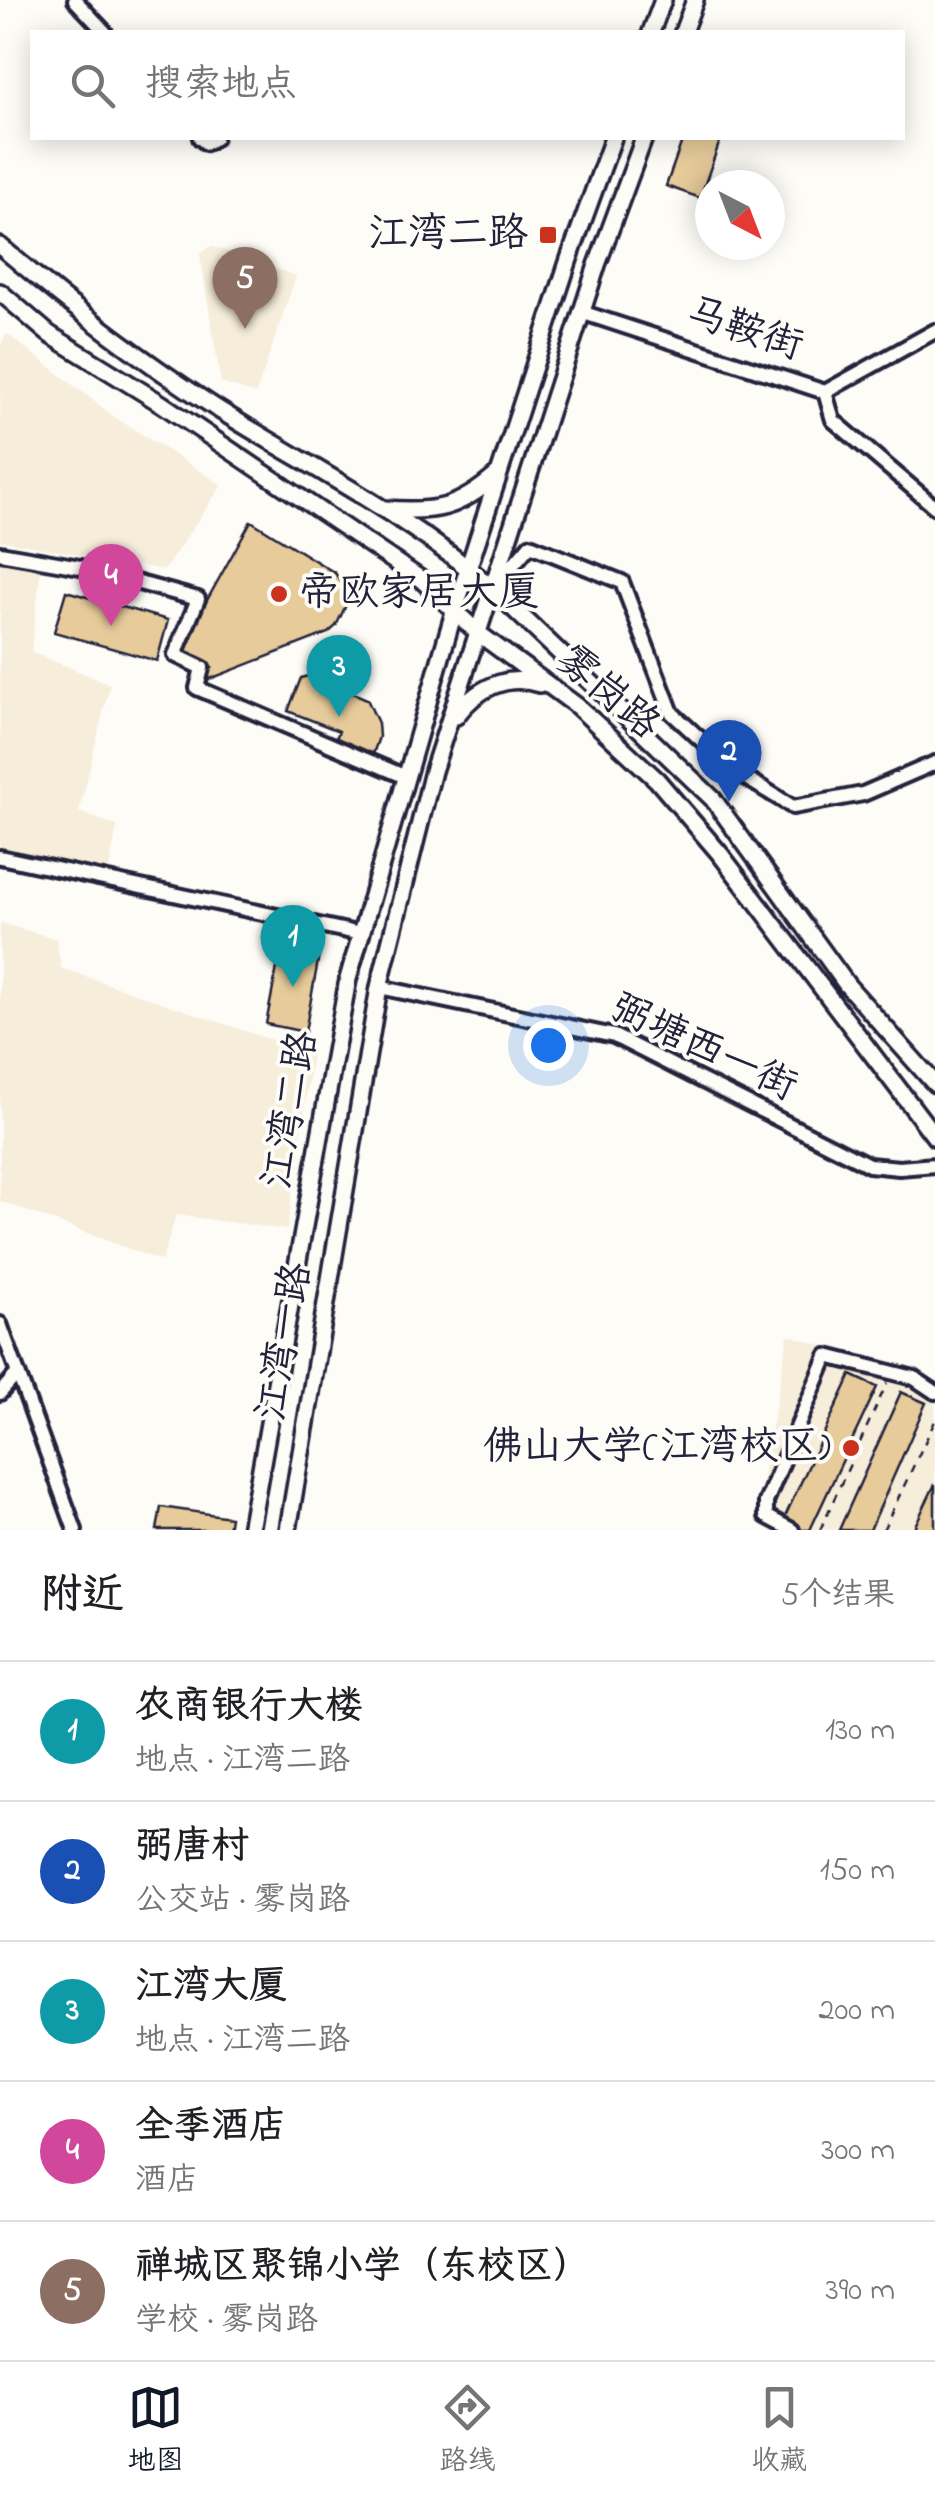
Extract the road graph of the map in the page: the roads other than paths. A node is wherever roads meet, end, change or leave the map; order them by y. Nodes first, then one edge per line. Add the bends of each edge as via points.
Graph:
1 (75, 0) edge
2 (663, 0) edge
3 (695, 0) edge
4 (102, 30) edge
5 (652, 30) edge
6 (684, 30) edge
7 (612, 140) edge
8 (643, 140) edge
9 (0, 246) edge
10 (0, 292) edge
11 (581, 312) junction
12 (935, 331) edge
13 (825, 392) junction
14 (500, 472) junction
15 (935, 507) edge
16 (383, 508) junction
17 (0, 553) edge
18 (468, 568) junction
19 (493, 589) junction
20 (454, 612) junction
21 (478, 633) junction
22 (555, 689) junction
23 (447, 727) junction
24 (935, 763) edge
25 (406, 777) junction
26 (0, 857) edge
27 (361, 934) junction
28 (379, 988) junction
29 (935, 1084) edge
30 (935, 1137) edge
31 (935, 1165) edge
32 (0, 1324) edge
33 (17, 1374) junction
34 (935, 1392) edge
35 (0, 1393) edge
36 (75, 1530) edge
37 (250, 1530) edge
38 (288, 1530) edge
39 (792, 1530) edge

1 - 4 street
2 - 5 main road
3 - 6 main road
7 - 14 main road, 江湾二路
8 - 11 main road
9 - 16 main road, 雾岗路 via 73,308 212,406
10 - 20 main road, 雾岗路 via 49,334 422,580
11 - 13 street, 马鞍街
11 - 19 main road
12 - 13 street, 马鞍街
13 - 15 street via 833,420
14 - 16 main road via 470,498 441,508
14 - 18 main road, 江湾二路
16 - 18 main road, 雾岗路
17 - 25 street via 198,599 175,655 202,668 197,688
18 - 19 main road, 雾岗路
18 - 20 main road, 江湾二路
19 - 21 main road
19 - 24 street via 530,545 622,582 672,713 735,771 792,807 864,794
19 - 29 main road, 雾岗路 via 713,799 846,985
20 - 21 main road, 雾岗路
20 - 25 main road, 江湾二路
21 - 22 main road, 雾岗路
21 - 23 main road
22 - 23 main road via 522,678 492,685 466,702
22 - 30 main road, 雾岗路 via 657,780 722,855
23 - 28 main road
25 - 27 main road, 江湾二路
26 - 27 street
27 - 37 main road, 江湾二路
28 - 31 street, 弼塘西一街 via 614,1036 869,1165
28 - 38 main road, 江湾一路
32 - 33 street
33 - 35 street
33 - 36 street
34 - 39 street via 914,1378 827,1356 766,1502 766,1516

